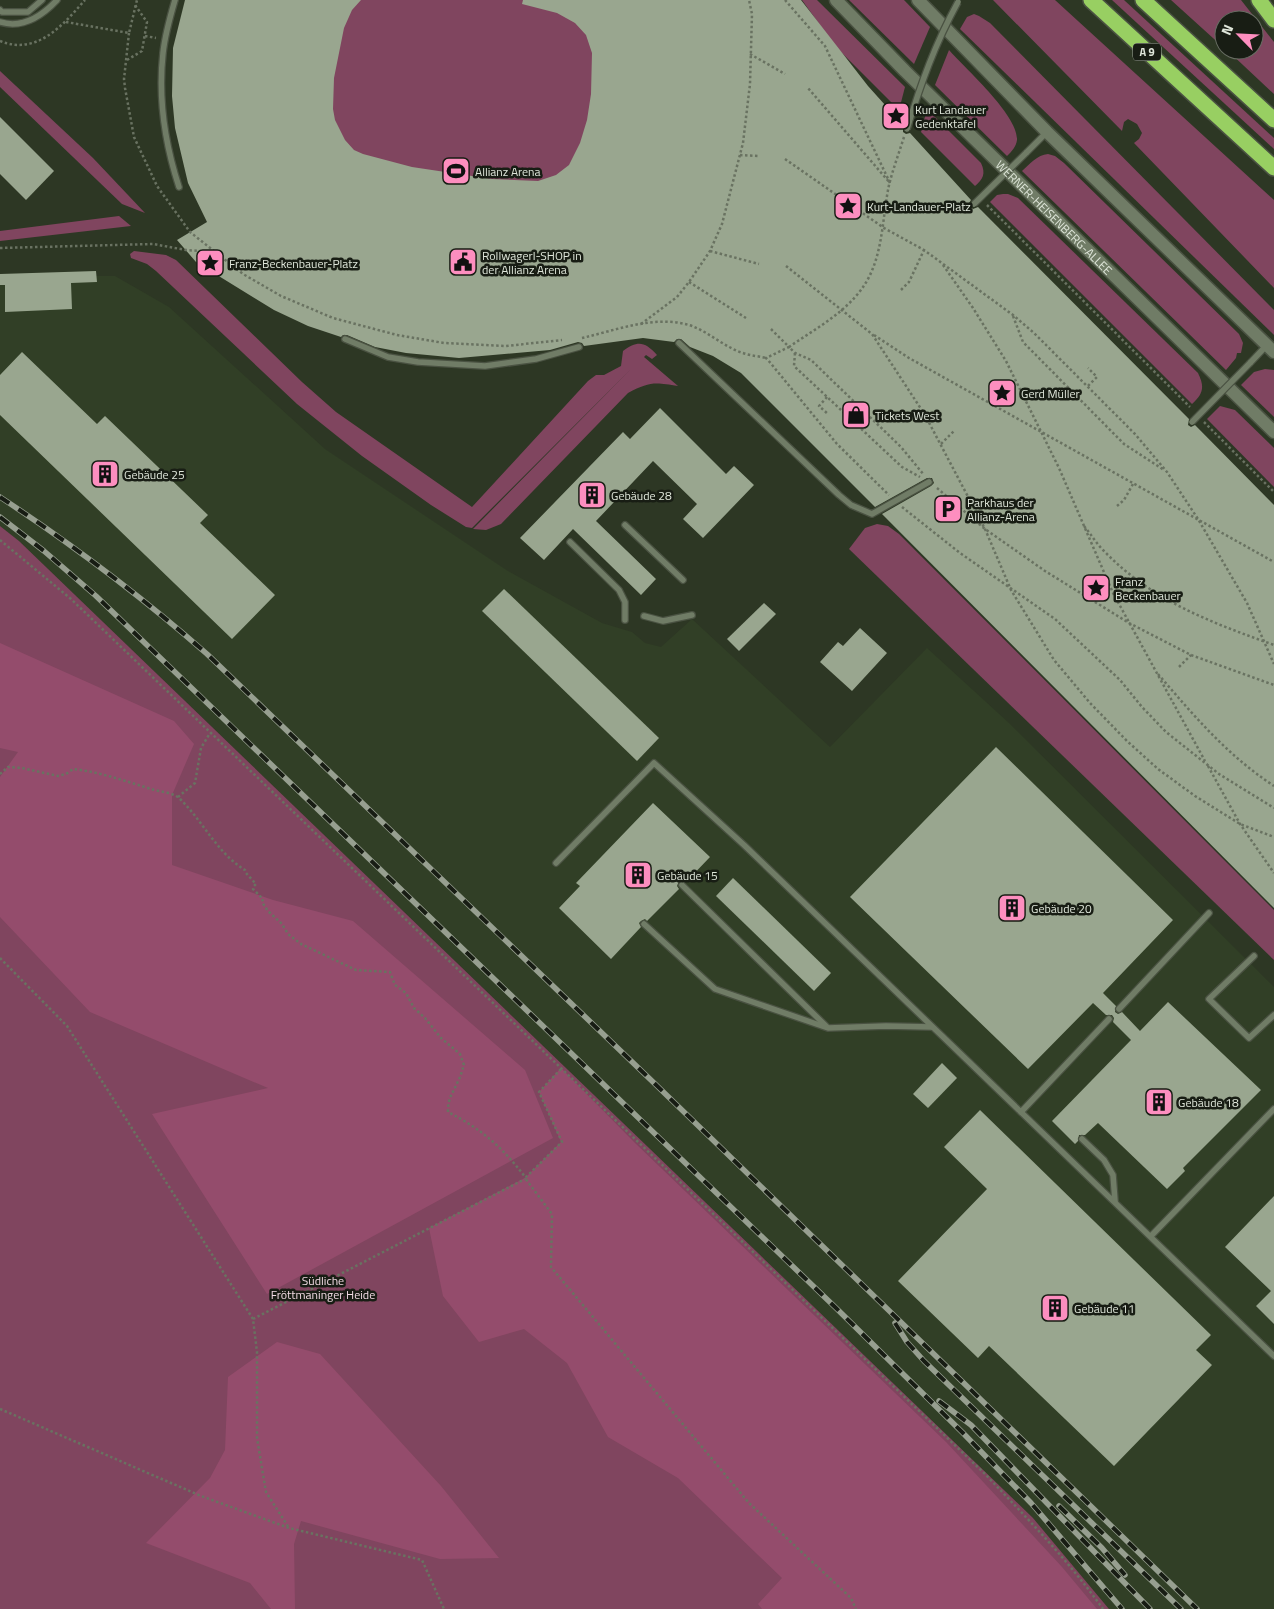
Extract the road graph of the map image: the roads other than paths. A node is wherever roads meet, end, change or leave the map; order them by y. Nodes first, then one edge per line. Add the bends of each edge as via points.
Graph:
1 (42, 0) edge
2 (57, 0) edge
3 (175, 0) edge
4 (836, 0) edge
5 (918, 0) edge
6 (1091, 0) edge
7 (1144, 0) edge
8 (1259, 0) edge
9 (959, 1) edge
10 (0, 10) edge
11 (1274, 20) edge
12 (0, 22) edge
13 (1274, 120) edge
14 (907, 129) road end
15 (1047, 132) junction
16 (1274, 168) edge
17 (179, 187) dead end
18 (974, 204) dead end
19 (345, 339) dead end
20 (679, 343) dead end
21 (579, 347) dead end
22 (1270, 348) edge
23 (1192, 422) dead end
24 (1274, 432) edge
25 (929, 482) road end
26 (625, 525) dead end
27 (570, 542) dead end
28 (683, 580) dead end
29 (692, 615) dead end
30 (644, 616) dead end
31 (625, 620) dead end
32 (556, 863) dead end
33 (682, 886) dead end
34 (1209, 913) dead end
35 (644, 924) dead end
36 (1254, 956) dead end
37 (1119, 1009) dead end
38 (1274, 1015) edge
39 (1109, 1019) dead end
40 (932, 1027) junction
41 (828, 1028) junction
42 (1274, 1108) edge
43 (1021, 1112) junction
44 (1082, 1139) dead end
45 (1114, 1201) junction
46 (1151, 1236) junction
47 (1274, 1356) edge

1 - 10 lane via 28,12
2 - 12 lane via 26,23
3 - 17 lane via 163,53 162,107 171,164
4 - 24 street, WERNER-HEISENBERG-ALLEE via 905,72
5 - 15 street
6 - 16 highway, A 9
7 - 13 highway
8 - 11 highway
9 - 14 lane, bridge via 923,76
15 - 18 lane, bridge
15 - 22 street
19 - 21 lane via 388,356 418,362 485,366
20 - 25 lane via 851,505 872,514
22 - 23 lane, bridge via 1250,363
26 - 28 lane
27 - 31 lane via 620,590 625,602
29 - 30 lane via 663,621
32 - 40 lane via 654,764 751,852
33 - 41 lane
34 - 37 lane
35 - 41 lane via 715,989
36 - 38 lane via 1210,999 1249,1038
39 - 43 lane
40 - 41 lane
40 - 43 lane
42 - 46 lane
43 - 45 lane
44 - 45 lane via 1114,1175
45 - 46 lane
46 - 47 lane

